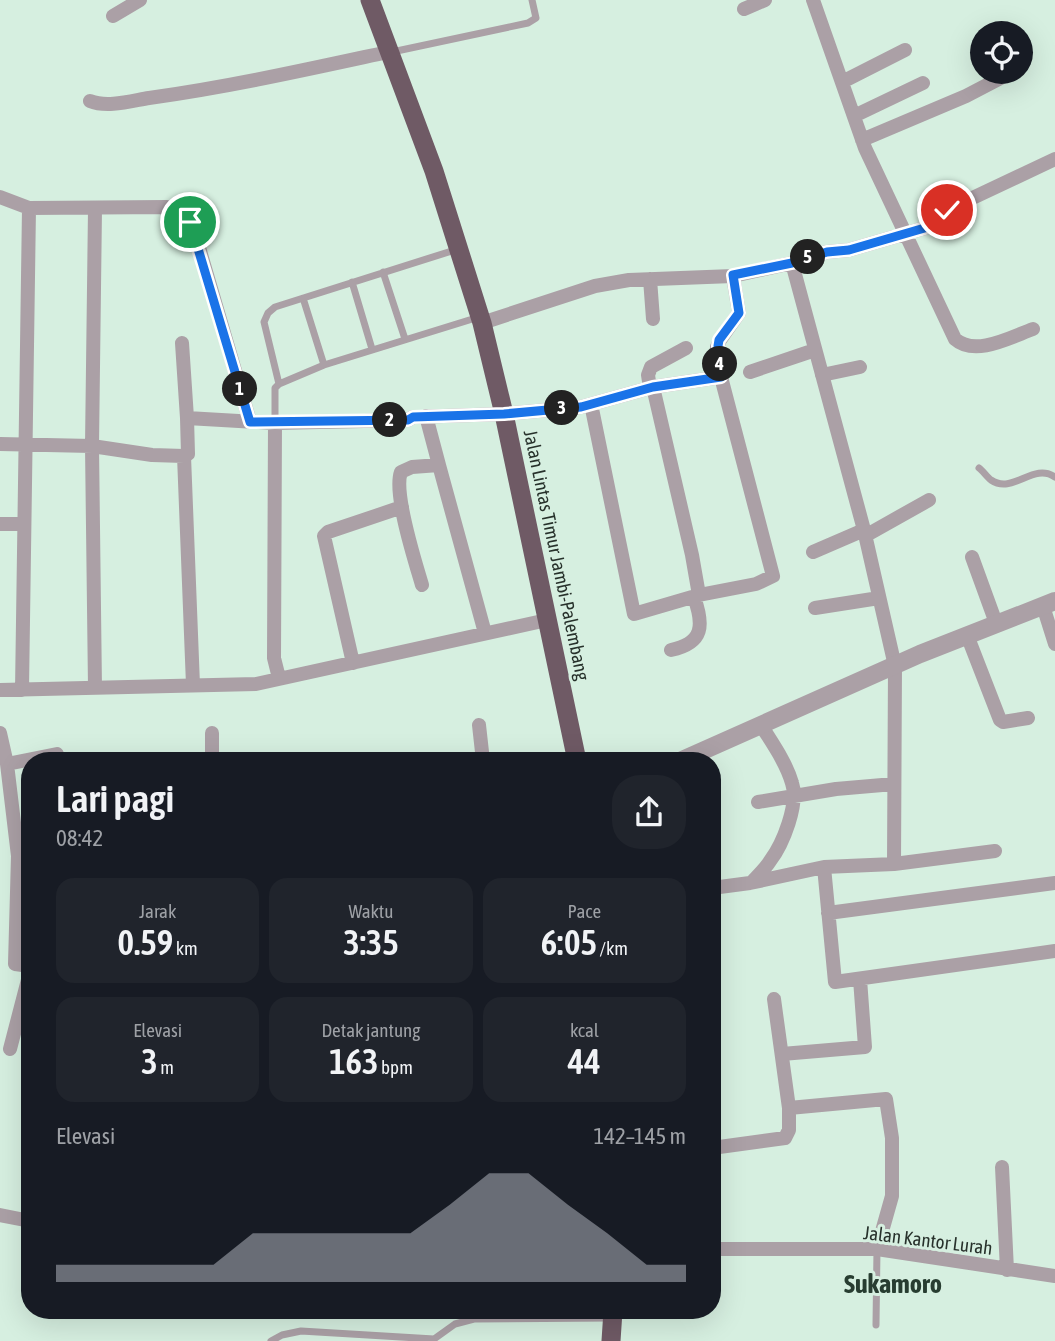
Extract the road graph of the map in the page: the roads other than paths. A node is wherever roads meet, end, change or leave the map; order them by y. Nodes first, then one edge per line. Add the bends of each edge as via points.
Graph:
1 (141, 0) edge
2 (370, 0) edge
3 (533, 0) edge
4 (765, 0) edge
5 (812, 0) edge
6 (744, 9) dead end
7 (113, 16) dead end
8 (905, 50) dead end
9 (388, 52) junction
10 (842, 82) junction
11 (923, 83) dead end
12 (990, 84) edge
13 (90, 101) dead end
14 (853, 116) junction
15 (862, 140) junction
16 (1055, 159) edge
17 (0, 197) edge
18 (29, 208) junction
19 (95, 209) junction
20 (905, 233) junction
21 (460, 248) junction
22 (792, 263) junction
23 (383, 272) junction
24 (733, 275) junction
25 (650, 279) junction
26 (352, 282) junction
27 (303, 298) junction
28 (481, 320) junction
29 (653, 320) dead end
30 (1033, 329) dead end
31 (405, 339) junction
32 (182, 343) dead end
33 (686, 348) dead end
34 (372, 349) junction
35 (815, 350) junction
36 (324, 365) junction
37 (860, 368) dead end
38 (750, 372) dead end
39 (822, 375) junction
40 (721, 377) junction
41 (279, 384) junction
42 (651, 388) junction
43 (591, 404) junction
44 (504, 414) junction
45 (426, 416) junction
46 (187, 418) junction
47 (250, 422) junction
48 (275, 423) junction
49 (0, 444) edge
50 (25, 445) junction
51 (92, 446) junction
52 (184, 456) junction
53 (439, 465) junction
54 (979, 468) dead end
55 (1055, 477) edge
56 (929, 500) dead end
57 (402, 507) junction
58 (0, 524) edge
59 (23, 524) junction
60 (865, 533) junction
61 (813, 552) dead end
62 (972, 557) dead end
63 (422, 585) dead end
64 (696, 596) junction
65 (879, 598) junction
66 (1049, 604) edge
67 (815, 608) dead end
68 (547, 620) junction
69 (996, 623) junction
70 (485, 634) junction
71 (967, 635) junction
72 (1055, 644) edge
73 (671, 650) dead end
74 (353, 663) junction
75 (895, 666) junction
76 (279, 678) junction
77 (193, 685) junction
78 (95, 688) junction
79 (0, 690) edge
80 (22, 690) junction
81 (1028, 718) dead end
82 (479, 725) dead end
83 (761, 725) junction
84 (0, 733) edge
85 (212, 733) dead end
86 (212, 752) edge
87 (482, 752) edge
88 (575, 752) edge
89 (700, 752) edge
90 (21, 761) edge
91 (7, 764) junction
92 (894, 784) junction
93 (4, 785) edge
94 (793, 797) junction
95 (758, 802) dead end
96 (995, 852) dead end
97 (894, 864) junction
98 (21, 866) edge
99 (824, 867) junction
100 (750, 883) junction
101 (1055, 883) edge
102 (721, 887) edge
103 (21, 896) edge
104 (828, 914) junction
105 (1055, 951) edge
106 (15, 964) edge
107 (860, 979) junction
108 (774, 999) dead end
109 (21, 1007) edge
110 (10, 1049) dead end
111 (782, 1054) junction
112 (789, 1108) junction
113 (721, 1147) edge
114 (1002, 1167) dead end
115 (0, 1215) edge
116 (21, 1219) edge
117 (721, 1249) edge
118 (877, 1250) junction
119 (1007, 1270) junction
120 (1055, 1276) edge
121 (474, 1319) edge
122 (612, 1319) edge
123 (876, 1325) dead end
124 (434, 1340) edge
125 (271, 1341) edge
126 (611, 1341) edge

1 - 7 street
2 - 9 highway, Jalan Lintas Timur Jambi-Palembang
3 - 9 lane via 536,18 528,23
4 - 6 street
5 - 10 street
8 - 10 street
9 - 13 street via 228,86 104,104
9 - 21 highway, Jalan Lintas Timur Jambi-Palembang
10 - 14 street
11 - 14 street
12 - 15 street
14 - 15 street
15 - 20 street
16 - 20 street via 947,210 928,227
17 - 18 street
18 - 19 street
18 - 50 street
19 - 47 street via 167,207 186,214
19 - 51 street
20 - 22 street
20 - 30 street via 962,346 991,344
21 - 23 lane
21 - 28 highway, Jalan Lintas Timur Jambi-Palembang
22 - 24 street
22 - 35 street
23 - 26 lane
23 - 31 lane
24 - 25 street
24 - 40 street via 739,313 719,340
25 - 28 street via 578,290
25 - 29 street
26 - 27 lane
26 - 34 lane
27 - 36 lane
27 - 41 lane via 275,307 265,317
28 - 31 lane
28 - 44 highway, Jalan Lintas Timur Jambi-Palembang
31 - 34 lane
32 - 46 street
33 - 42 street via 651,366
34 - 36 lane
35 - 38 street
35 - 39 street
36 - 41 lane
37 - 39 street
39 - 60 street
40 - 42 street
40 - 64 street via 773,576
41 - 48 lane via 275,388
42 - 43 street
42 - 64 street via 692,555
43 - 44 street
43 - 64 street via 634,614
44 - 45 street
44 - 68 highway, Jalan Lintas Timur Jambi-Palembang
45 - 48 street
45 - 53 street
46 - 47 street
46 - 52 street via 188,454
47 - 48 street
48 - 76 street via 274,659
49 - 50 street
50 - 51 street
50 - 59 street
51 - 52 street
51 - 78 street
52 - 77 street
53 - 57 street via 401,472
53 - 70 street
54 - 55 lane via 992,480 1006,484 1037,472
56 - 60 street
57 - 63 street
57 - 74 street via 324,536
58 - 59 street
59 - 80 street
60 - 61 street
60 - 65 street
62 - 69 street
64 - 73 street via 701,622 697,636 688,646
65 - 67 street
65 - 75 street
66 - 69 street
66 - 72 street
68 - 70 street
68 - 88 highway, Jalan Lintas Timur Jambi-Palembang
69 - 71 street
70 - 74 street
71 - 75 street
71 - 81 street via 1000,720
74 - 76 street
75 - 83 street
75 - 92 street
76 - 77 street via 256,684
77 - 78 street
78 - 80 street
79 - 80 street
82 - 87 street
83 - 89 street
83 - 94 street via 787,771
84 - 91 street
85 - 86 street
90 - 91 street
91 - 93 street
92 - 94 street
92 - 97 street
93 - 98 street
94 - 95 street
94 - 100 street via 783,839
96 - 97 street
97 - 99 street
99 - 100 street
99 - 104 street
100 - 102 street
101 - 104 street
103 - 106 street
104 - 107 street via 835,982
105 - 107 street
107 - 111 street via 865,1047
108 - 111 street
109 - 110 street
111 - 112 street
112 - 113 street via 785,1138
112 - 118 street via 886,1099 892,1138 892,1196
114 - 119 street
115 - 116 street
117 - 118 street, Jalan Kantor Lurah
118 - 119 street, Jalan Kantor Lurah
118 - 123 lane
119 - 120 street, Jalan Kantor Lurah
121 - 124 lane via 455,1324
122 - 126 highway
124 - 125 lane via 301,1331

